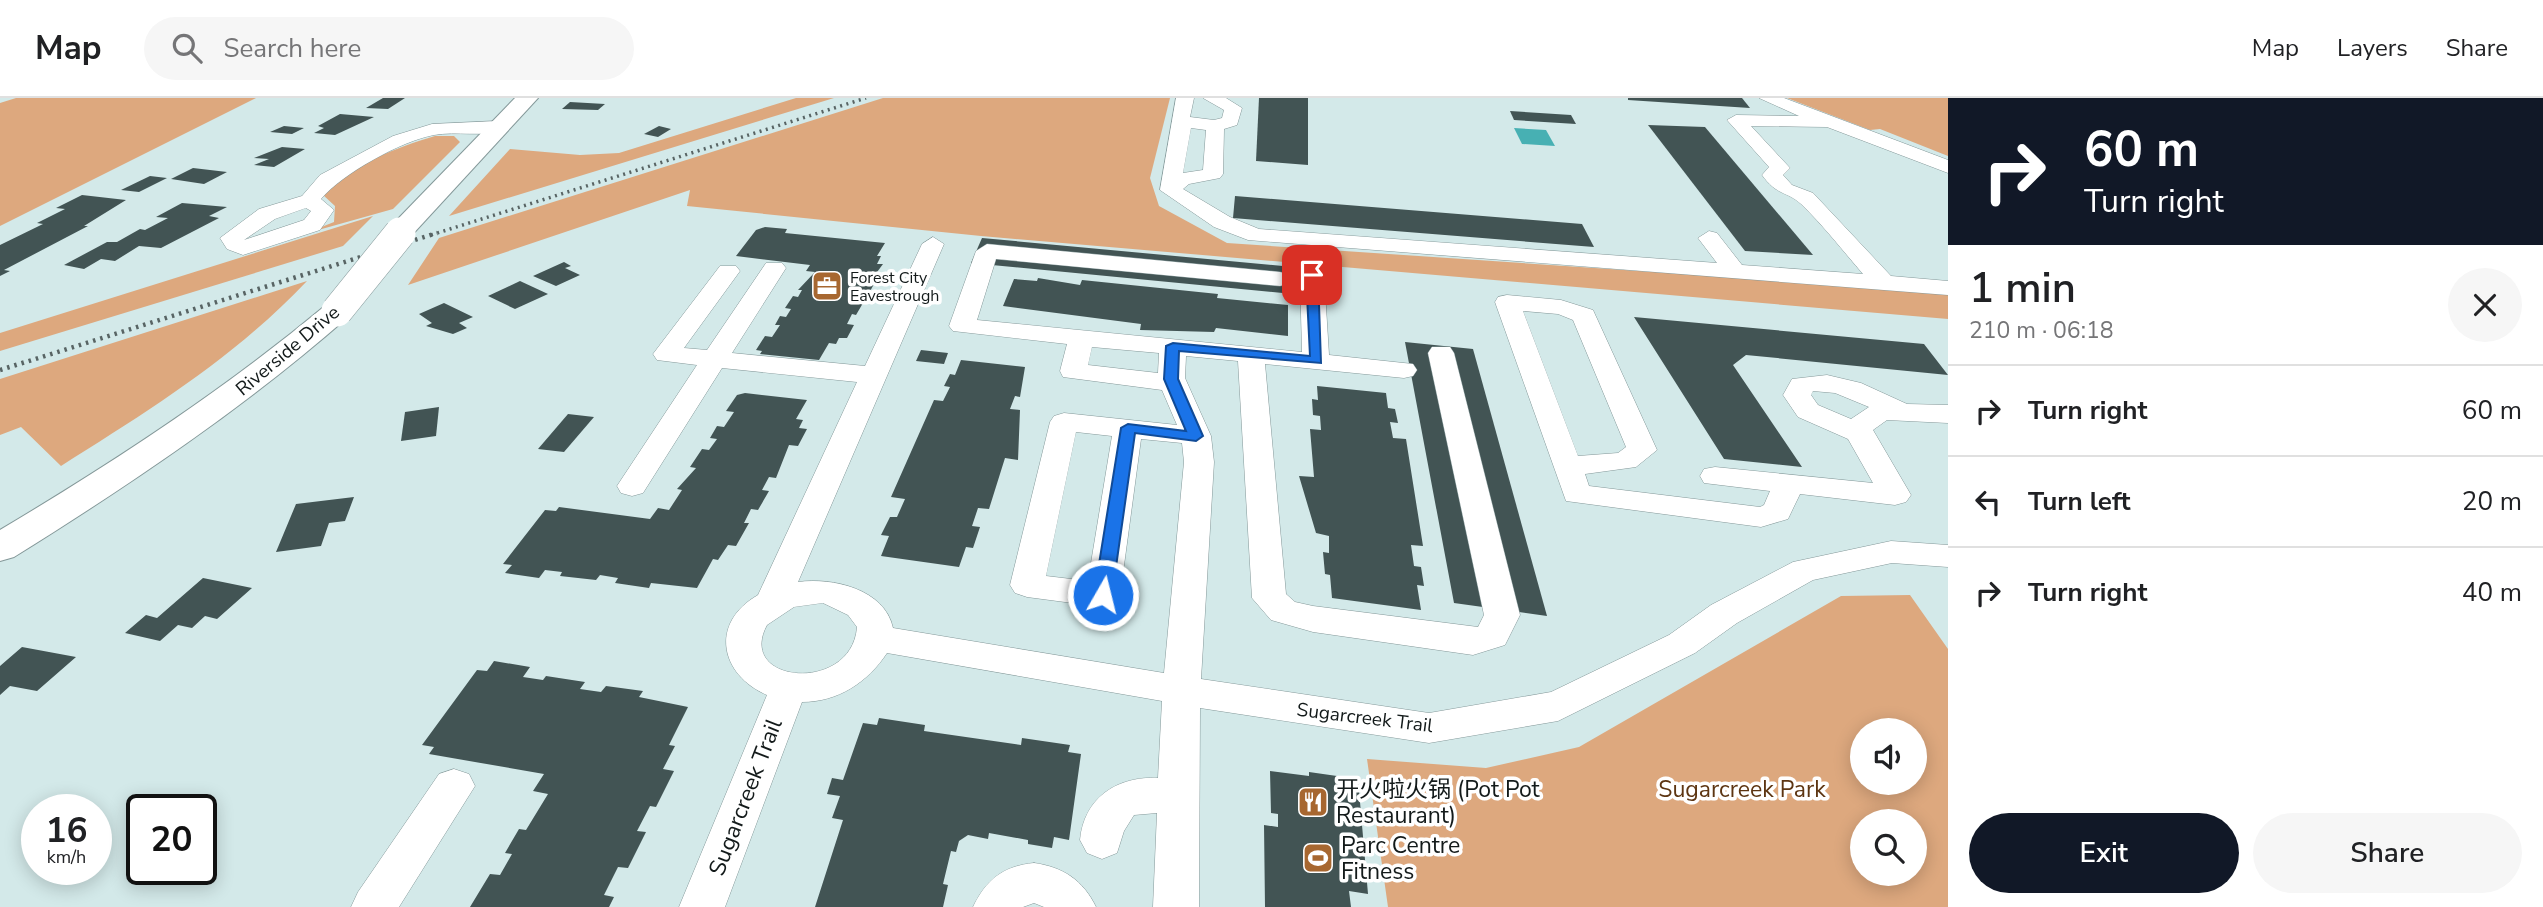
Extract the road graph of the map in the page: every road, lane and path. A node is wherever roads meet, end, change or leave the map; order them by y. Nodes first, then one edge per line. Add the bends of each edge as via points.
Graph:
1 (527, 98) edge
2 (1185, 98) edge
3 (1212, 98) edge
4 (1768, 98) edge
5 (1183, 121) junction
6 (1826, 122) junction
7 (1215, 126) junction
8 (498, 127) junction
9 (1948, 167) edge
10 (1170, 190) junction
11 (309, 200) dead end
12 (1686, 235) dead end
13 (1709, 238) dead end
14 (933, 244) dead end
15 (774, 268) dead end
16 (1710, 269) junction
17 (728, 271) dead end
18 (1734, 271) junction
19 (1882, 281) junction
20 (1948, 288) edge
21 (1081, 338) junction
22 (1173, 346) junction
23 (1441, 353) dead end
24 (1251, 354) junction
25 (716, 360) junction
26 (1317, 360) junction
27 (1404, 370) dead end
28 (872, 375) junction
29 (1173, 383) junction
30 (1899, 410) junction
31 (1942, 420) edge
32 (1128, 428) junction
33 (1858, 433) junction
34 (1196, 436) junction
35 (1567, 466) junction
36 (1715, 475) dead end
37 (1788, 484) junction
38 (632, 486) dead end
39 (0, 548) edge
40 (1948, 556) edge
41 (772, 602) junction
42 (874, 638) junction
43 (789, 687) junction
44 (1181, 690) junction
45 (454, 786) dead end
46 (1178, 797) junction
47 (1102, 840) dead end
48 (373, 907) edge
49 (702, 907) edge
50 (996, 907) edge
51 (1073, 907) edge
52 (1175, 907) edge

1 - 8 main road, Riverside Drive
2 - 5 street via 1180,114
3 - 7 street via 1233,108 1231,121
4 - 6 street
5 - 7 street
5 - 10 street
6 - 9 street
6 - 19 street via 1736,120 1780,168 1805,177 1818,191 1806,197
7 - 10 street via 1213,174 1183,179
8 - 11 street via 432,130 400,140 327,180
8 - 39 main road, Riverside Drive, bridge via 411,221 337,311 295,349 206,416
10 - 16 street via 1222,222 1256,236
12 - 16 street
13 - 18 street
14 - 28 street
15 - 25 street
16 - 18 street
17 - 25 street via 666,354
18 - 19 street
19 - 20 street
21 - 22 street
21 - 26 street via 962,326 987,251 1301,279
21 - 29 street via 1073,371
22 - 24 street
22 - 29 street
23 - 24 street via 1501,610 1492,636 1473,642 1313,619 1283,611 1269,597
24 - 26 street
25 - 28 street
25 - 38 street
26 - 27 street
28 - 41 street
29 - 34 street
30 - 31 street
30 - 33 street via 1881,411 1859,427
30 - 33 street via 1853,389 1819,380 1802,385 1797,396 1808,411
32 - 32 street via 1064,422 1027,585 1103,595
32 - 34 street
33 - 37 street via 1895,495
34 - 44 street via 1199,462
35 - 35 street via 1553,428 1507,302 1561,307 1584,315 1642,450 1625,461
35 - 37 street via 1577,494 1761,517 1777,512
36 - 37 street
40 - 44 street, Sugarcreek Trail via 1891,552 1805,570 1724,614 1682,644 1558,706 1429,729
41 - 42 street via 799,592 827,591 852,598 869,612 877,632
41 - 43 street via 752,618 742,638 742,654 765,680
42 - 43 street via 871,653 857,669 810,688
42 - 44 street, Sugarcreek Trail
43 - 49 street, Sugarcreek Trail
44 - 46 street
45 - 48 street
46 - 47 street via 1144,795 1120,802 1103,827
46 - 52 street
50 - 51 street via 1004,892 1033,881 1064,893

